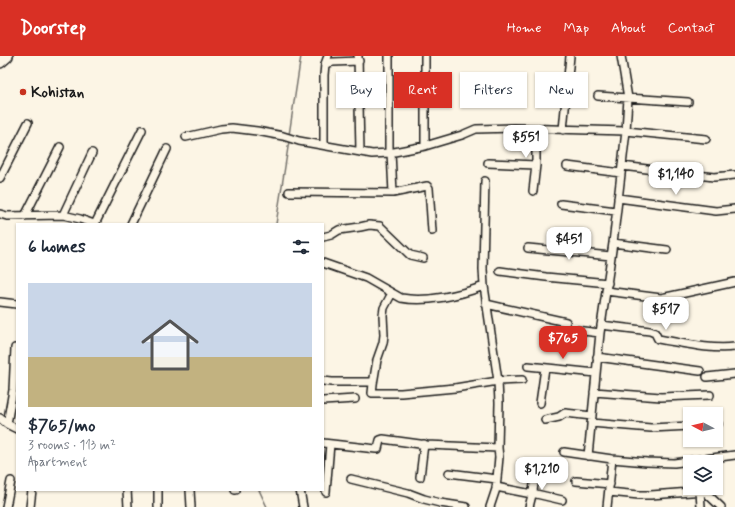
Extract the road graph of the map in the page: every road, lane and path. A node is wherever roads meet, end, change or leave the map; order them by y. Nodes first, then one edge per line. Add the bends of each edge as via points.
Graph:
1 (7, 56) edge
2 (328, 56) edge
3 (388, 56) edge
4 (425, 56) edge
5 (570, 56) edge
6 (621, 56) edge
7 (359, 58) edge
8 (0, 62) edge
9 (325, 64) junction
10 (598, 96) dead end
11 (628, 98) junction
12 (688, 102) dead end
13 (28, 123) dead end
14 (536, 129) junction
15 (142, 130) dead end
16 (563, 130) junction
17 (626, 131) junction
18 (186, 138) dead end
19 (706, 139) dead end
20 (324, 145) junction
21 (426, 146) junction
22 (60, 147) dead end
23 (167, 149) dead end
24 (360, 152) junction
25 (390, 152) junction
26 (92, 154) dead end
27 (488, 163) dead end
28 (536, 165) junction
29 (567, 166) dead end
30 (622, 169) junction
31 (735, 175) edge
32 (0, 178) edge
33 (485, 181) dead end
34 (533, 191) dead end
35 (289, 192) dead end
36 (393, 193) junction
37 (618, 198) junction
38 (561, 204) dead end
39 (735, 209) edge
40 (616, 211) junction
41 (0, 214) edge
42 (64, 215) junction
43 (25, 216) junction
44 (91, 223) edge
45 (95, 223) edge
46 (131, 223) edge
47 (432, 231) dead end
48 (324, 237) edge
49 (613, 243) junction
50 (528, 248) dead end
51 (667, 250) dead end
52 (611, 256) junction
53 (422, 258) dead end
54 (324, 263) edge
55 (500, 271) dead end
56 (735, 282) edge
57 (608, 283) junction
58 (484, 286) junction
59 (606, 291) junction
60 (392, 293) junction
61 (0, 302) edge
62 (16, 304) edge
63 (486, 304) junction
64 (566, 322) dead end
65 (601, 325) junction
66 (575, 330) dead end
67 (600, 333) junction
68 (735, 347) edge
69 (15, 348) dead end
70 (597, 357) junction
71 (528, 366) dead end
72 (545, 368) junction
73 (700, 371) dead end
74 (596, 373) junction
75 (735, 374) edge
76 (707, 377) dead end
77 (522, 380) dead end
78 (324, 381) edge
79 (498, 381) junction
80 (373, 382) junction
81 (594, 392) junction
82 (710, 395) dead end
83 (355, 399) dead end
84 (324, 401) edge
85 (540, 403) dead end
86 (0, 418) edge
87 (591, 419) junction
88 (545, 420) dead end
89 (8, 424) junction
90 (683, 426) edge
91 (16, 428) edge
92 (327, 444) edge
93 (424, 444) junction
94 (498, 448) junction
95 (564, 452) dead end
96 (735, 455) edge
97 (588, 456) junction
98 (612, 459) junction
99 (536, 471) dead end
100 (449, 473) dead end
101 (420, 477) dead end
102 (351, 479) dead end
103 (12, 481) dead end
104 (576, 481) dead end
105 (497, 483) junction
106 (610, 484) junction
107 (32, 491) edge
108 (127, 491) edge
109 (158, 491) edge
110 (190, 491) edge
111 (300, 491) edge
112 (326, 492) dead end
113 (609, 492) junction
114 (683, 492) edge
115 (532, 494) junction
116 (700, 495) edge
117 (708, 495) edge
118 (423, 498) junction
119 (562, 500) dead end
120 (457, 506) edge
121 (6, 507) edge
122 (30, 507) edge
123 (128, 507) edge
124 (158, 507) edge
125 (191, 507) edge
126 (303, 507) edge
127 (420, 507) edge
128 (466, 507) edge
129 (490, 507) edge
130 (529, 507) edge
131 (607, 507) edge
132 (701, 507) edge
133 (721, 507) edge

1 - 8 main road
2 - 9 street
3 - 25 street
4 - 21 street
5 - 16 street
6 - 11 street
7 - 9 street
7 - 24 street
9 - 20 street
10 - 11 street
11 - 12 street
11 - 17 street
13 - 32 street
14 - 16 street
14 - 21 street via 476,129
14 - 28 street
15 - 45 street
16 - 17 street
17 - 19 street
17 - 30 street
18 - 20 street via 232,128
20 - 24 street
21 - 25 street
22 - 43 street
23 - 46 street
24 - 25 street
25 - 36 street
26 - 42 street
27 - 28 street
28 - 34 street
29 - 30 street
30 - 31 street via 714,177
30 - 37 street
33 - 58 street
35 - 36 street
36 - 47 street via 426,186 429,188
37 - 39 street via 716,211
37 - 40 street
38 - 40 street
40 - 49 street
41 - 43 street
42 - 43 street
42 - 44 street
48 - 53 street via 339,230 369,225 380,226 410,255
49 - 51 street
49 - 52 street
50 - 52 street
52 - 57 street
54 - 60 street via 366,278
55 - 57 street
56 - 59 street via 662,298
57 - 59 street
58 - 60 street via 442,298 405,299
58 - 63 street
59 - 65 street
60 - 80 street via 384,308 383,343
61 - 62 street
63 - 64 street
63 - 79 street
65 - 67 street
65 - 68 street via 650,331 655,333 658,339 720,348
66 - 67 street
67 - 70 street
69 - 89 street
70 - 73 street
70 - 74 street
71 - 72 street
72 - 74 street
72 - 85 street
74 - 81 street
75 - 76 street
77 - 79 street
78 - 80 street
79 - 80 street via 401,394 372,393
79 - 94 street
81 - 82 street via 661,397
81 - 87 street
83 - 84 street
86 - 89 street
87 - 88 street via 565,413
87 - 90 street via 651,428
87 - 97 street
89 - 91 street
92 - 93 street via 378,449 382,439
92 - 112 street
93 - 94 street
93 - 101 street
94 - 105 street
95 - 97 street
96 - 98 street via 674,463
97 - 98 street
98 - 106 street
99 - 115 street
100 - 105 street
102 - 118 street
103 - 121 street
104 - 106 street
105 - 115 street
105 - 129 street
106 - 113 street
107 - 122 street
108 - 123 street
109 - 124 street
110 - 125 street
111 - 126 street
113 - 114 street via 639,495
113 - 131 street
115 - 119 street
115 - 130 street
116 - 132 street
117 - 133 street
118 - 120 street
118 - 127 street
120 - 128 street

